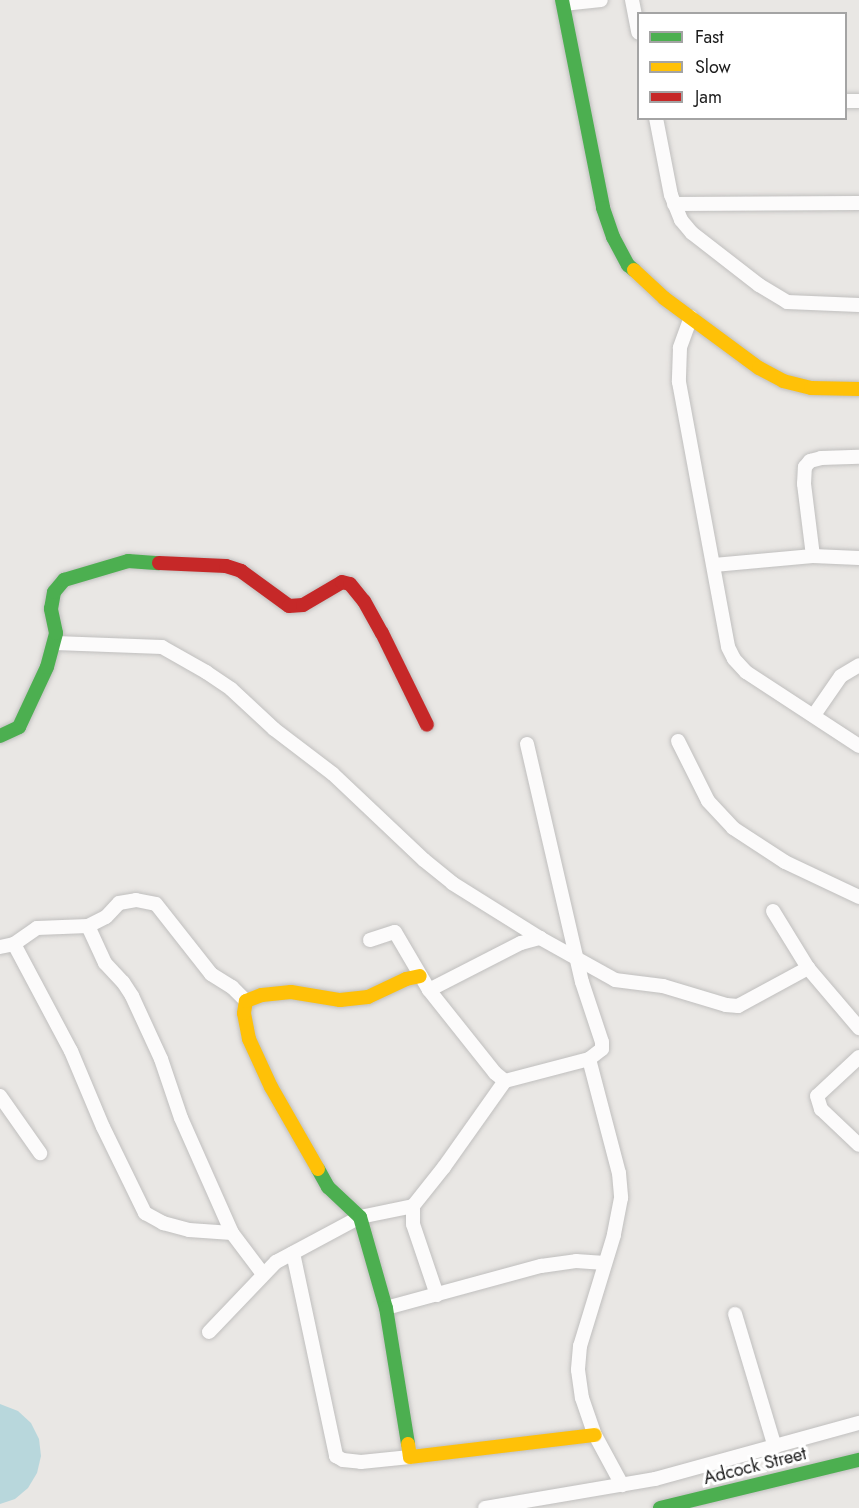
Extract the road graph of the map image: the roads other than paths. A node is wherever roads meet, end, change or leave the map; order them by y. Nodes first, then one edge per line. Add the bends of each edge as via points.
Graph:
1 (601, 0) edge
2 (632, 0) edge
3 (562, 2) edge
4 (637, 23) edge
5 (656, 120) edge
6 (859, 203) edge
7 (674, 204) junction
8 (859, 305) edge
9 (691, 317) junction
10 (859, 389) edge
11 (859, 458) edge
12 (813, 556) junction
13 (859, 558) edge
14 (714, 565) junction
15 (55, 643) junction
16 (859, 665) edge
17 (813, 715) junction
18 (427, 725) dead end
19 (0, 736) edge
20 (678, 741) dead end
21 (527, 744) dead end
22 (859, 746) edge
23 (859, 897) edge
24 (773, 911) dead end
25 (88, 926) junction
26 (540, 938) junction
27 (370, 940) dead end
28 (7, 945) edge
29 (576, 958) junction
30 (808, 968) junction
31 (420, 976) junction
32 (429, 990) junction
33 (246, 1001) junction
34 (859, 1028) edge
35 (859, 1057) edge
36 (589, 1059) junction
37 (505, 1081) junction
38 (0, 1096) edge
39 (859, 1145) edge
40 (40, 1153) dead end
41 (413, 1206) junction
42 (360, 1217) junction
43 (232, 1233) junction
44 (293, 1253) junction
45 (605, 1263) junction
46 (263, 1274) junction
47 (437, 1295) junction
48 (386, 1308) junction
49 (735, 1314) dead end
50 (208, 1332) dead end
51 (859, 1423) edge
52 (596, 1436) junction
53 (775, 1447) junction
54 (410, 1457) junction
55 (859, 1460) edge
56 (622, 1485) junction
57 (485, 1508) edge
58 (660, 1508) edge

1 - 3 street
2 - 4 street
3 - 9 street via 609,227 628,265
5 - 7 street
6 - 7 street
7 - 8 street via 692,233 781,299 797,304
9 - 10 street via 759,368 783,381 811,388
9 - 14 street via 680,348 679,382
11 - 12 street via 821,458 805,467
12 - 13 street
12 - 14 street
14 - 17 street via 728,647 734,659 746,672
15 - 18 street via 51,609 54,592 63,580 128,561 226,566 241,571 289,606 303,605 342,582 350,584 373,617
15 - 19 street via 25,717 19,727
15 - 26 street via 162,647 206,672 333,774 452,884
16 - 17 street via 841,676
17 - 22 street
20 - 23 street via 708,801 733,828 785,862
21 - 29 street
24 - 30 street
25 - 28 street via 37,928
25 - 33 street via 106,917 119,903 136,900 156,904 211,974
25 - 43 street via 105,963 132,996
26 - 29 street
26 - 32 street via 521,943
27 - 31 street via 395,932
28 - 43 street via 71,1051 145,1214 189,1230
29 - 30 street via 615,980 663,986 738,1006
29 - 36 street via 602,1042 602,1049
30 - 34 street
31 - 32 street
31 - 33 street via 368,997 340,1000 291,992
32 - 37 street
33 - 42 street via 249,1039 272,1087 328,1187
35 - 39 street via 818,1096 821,1109
36 - 37 street
36 - 45 street via 621,1198
37 - 41 street
38 - 40 street
41 - 42 street
41 - 47 street via 413,1224
42 - 44 street
42 - 48 street
43 - 46 street
44 - 46 street
44 - 54 street via 336,1456 361,1462
45 - 47 street via 576,1261 548,1265
45 - 52 street via 580,1346 578,1370 582,1398
46 - 50 street
47 - 48 street
48 - 54 street
49 - 53 street
51 - 53 street
52 - 54 street
52 - 56 street
53 - 56 street
55 - 58 street, Adcock Street
56 - 57 street

